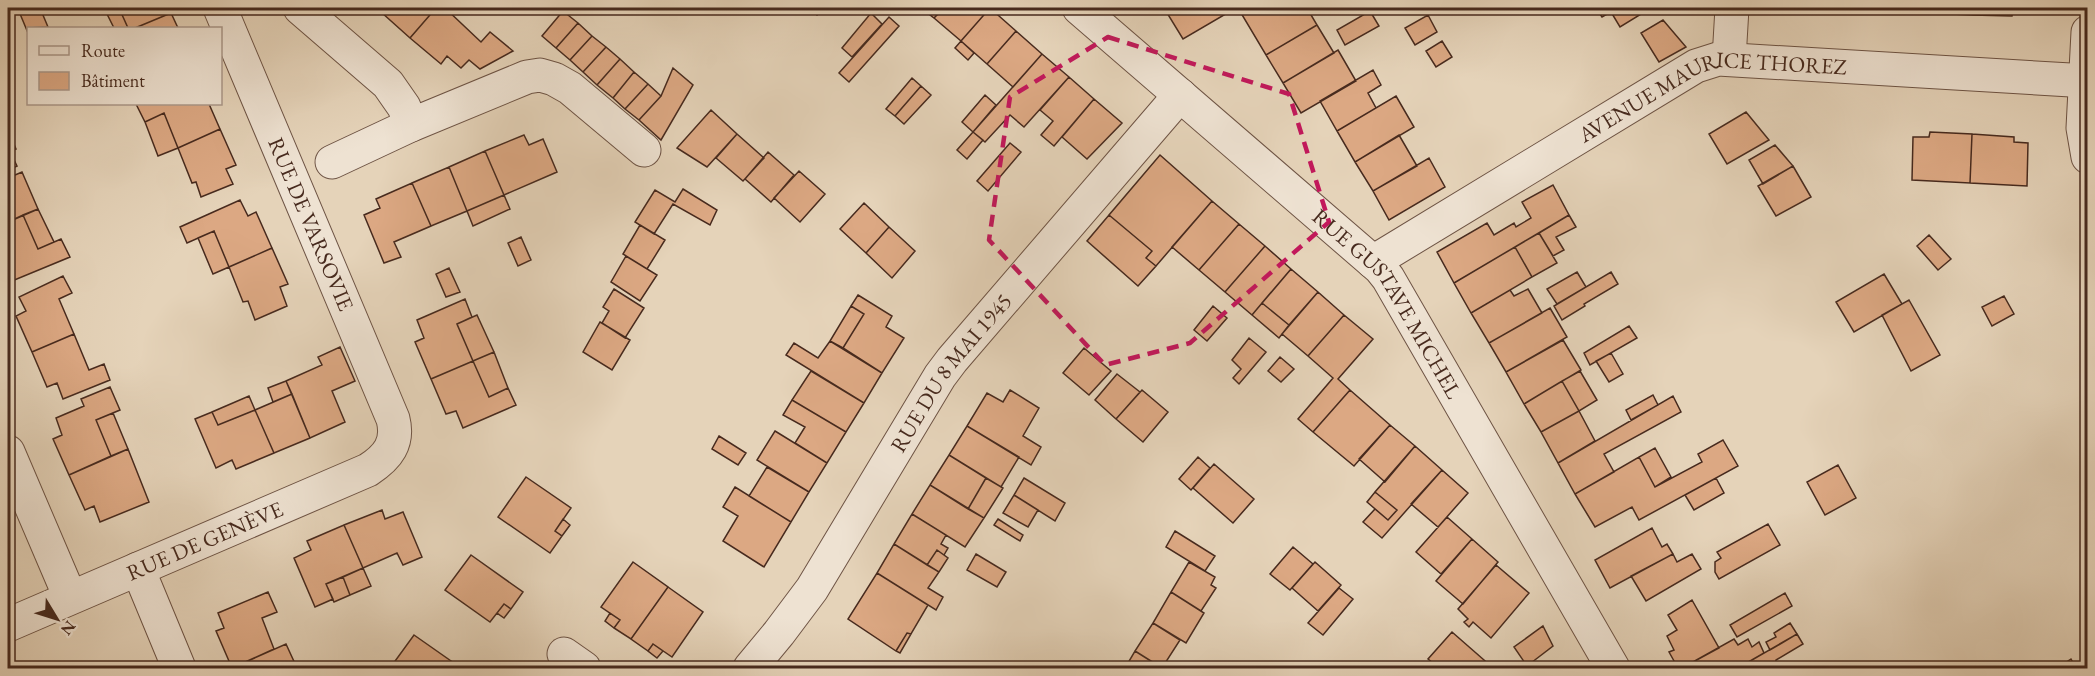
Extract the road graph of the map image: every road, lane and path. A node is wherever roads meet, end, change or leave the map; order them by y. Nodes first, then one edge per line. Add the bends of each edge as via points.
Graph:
1 (219, 8) edge
2 (300, 8) edge
3 (1079, 8) edge
4 (1732, 8) edge
5 (2088, 32) edge
6 (1729, 59) junction
7 (2086, 80) edge
8 (1180, 95) junction
9 (411, 125) junction
10 (644, 150) dead end
11 (2088, 158) edge
12 (332, 162) dead end
13 (1373, 262) junction
14 (394, 442) joint
15 (8, 452) edge
16 (138, 569) junction
17 (70, 597) junction
18 (8, 625) edge
19 (179, 669) edge
20 (750, 669) edge
21 (1613, 669) edge

1 - 14 street, RUE DE VARSOVIE via 393,419
2 - 9 street via 388,84 404,106
3 - 8 street, RUE GUSTAVE MICHEL
4 - 6 street
5 - 7 street
6 - 7 street, AVENUE MAURICE THOREZ
6 - 13 street, AVENUE MAURICE THOREZ via 1696,66
7 - 11 street via 2083,129
8 - 13 street, RUE GUSTAVE MICHEL
8 - 20 street, RUE DU 8 MAI 1945 via 940,376 812,589
9 - 10 street via 526,77 540,75 570,88
9 - 12 street
13 - 21 street, RUE GUSTAVE MICHEL via 1388,278
14 - 16 street, RUE DE GENÈVE via 387,454 368,470
15 - 17 street
16 - 17 street, RUE DE GENÈVE
16 - 19 street
17 - 18 street, RUE DE GENÈVE

